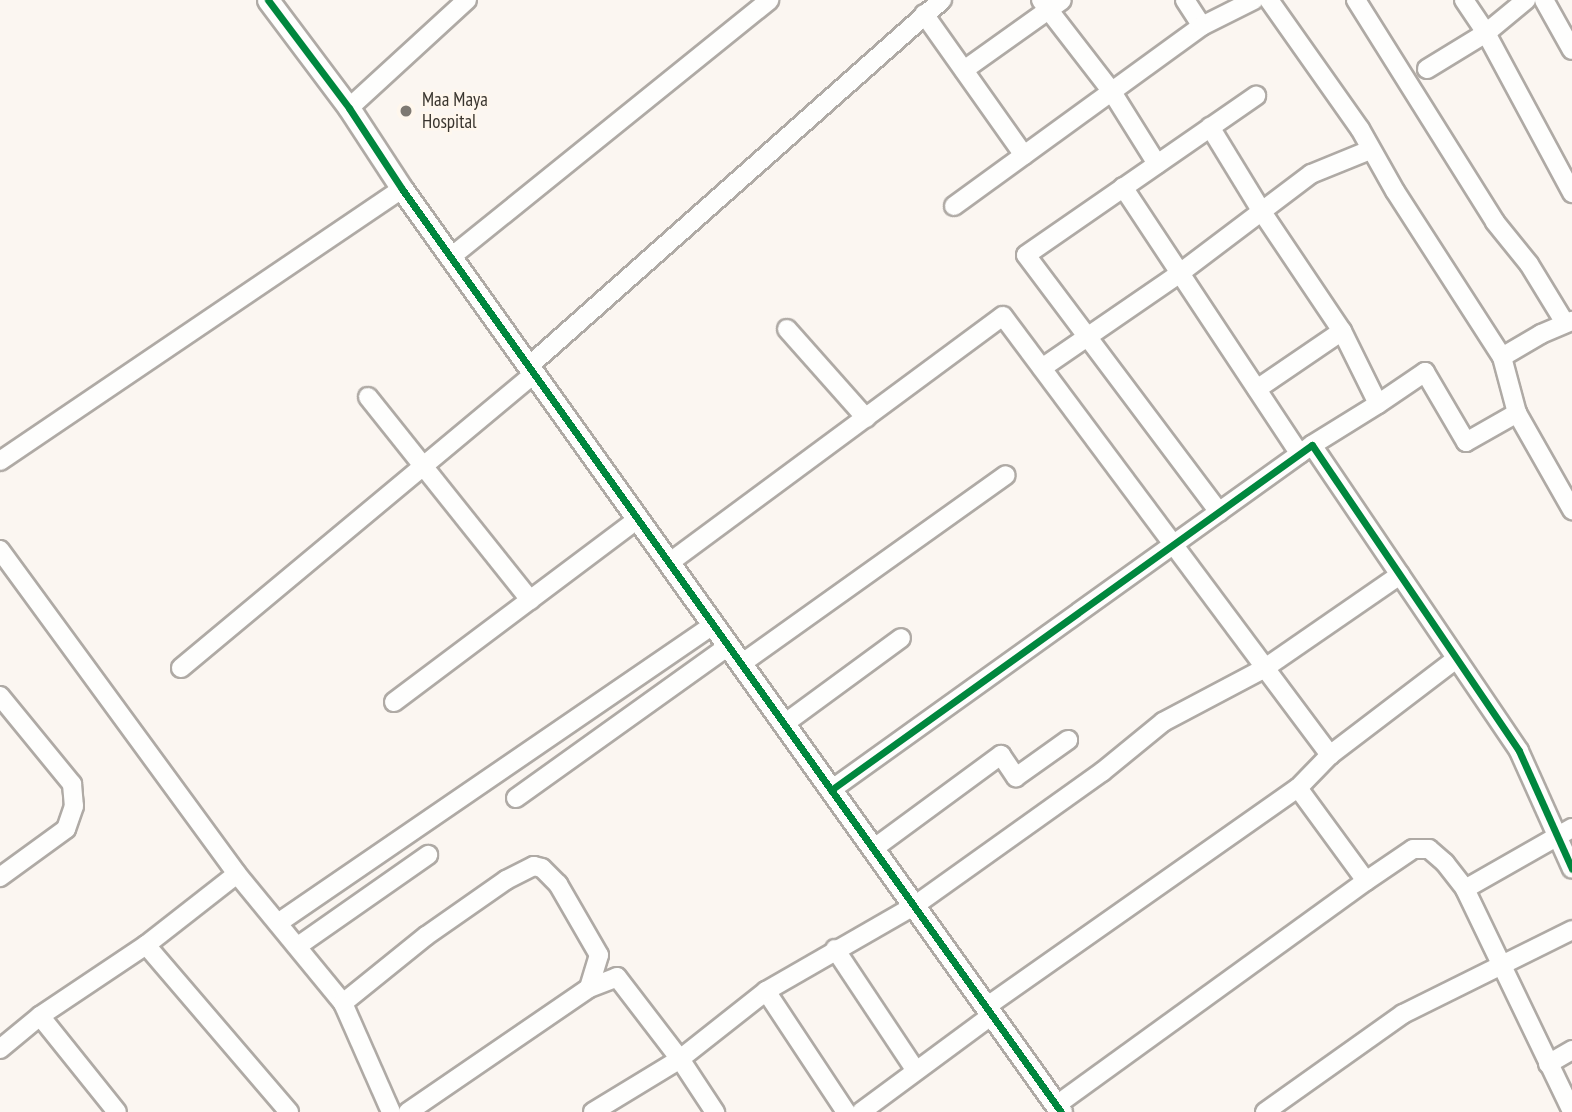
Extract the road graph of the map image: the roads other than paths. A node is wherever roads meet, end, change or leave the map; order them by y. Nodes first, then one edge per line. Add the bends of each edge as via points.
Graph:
1 (268, 0) edge
2 (467, 0) edge
3 (769, 0) edge
4 (942, 0) edge
5 (1185, 0) edge
6 (1254, 0) edge
7 (1269, 0) edge
8 (1356, 0) edge
9 (1464, 0) edge
10 (1526, 0) edge
11 (1544, 0) edge
12 (1050, 3) edge
13 (924, 14) junction
14 (1202, 26) junction
15 (1486, 33) junction
16 (1572, 50) edge
17 (1427, 69) dead end
18 (964, 70) junction
19 (1112, 92) junction
20 (1256, 96) dead end
21 (348, 108) junction
22 (1210, 127) junction
23 (1370, 150) junction
24 (1024, 155) junction
25 (1157, 163) junction
26 (1123, 187) junction
27 (402, 188) junction
28 (1572, 193) edge
29 (954, 206) dead end
30 (1262, 212) junction
31 (451, 257) junction
32 (1180, 273) junction
33 (1569, 322) edge
34 (787, 329) dead end
35 (1342, 331) junction
36 (1087, 336) junction
37 (1502, 357) junction
38 (1042, 368) junction
39 (531, 370) junction
40 (1257, 389) junction
41 (368, 397) dead end
42 (1378, 404) junction
43 (1517, 413) junction
44 (866, 418) junction
45 (1306, 449) junction
46 (0, 461) edge
47 (423, 467) junction
48 (1006, 475) dead end
49 (1572, 510) edge
50 (1219, 512) junction
51 (638, 519) junction
52 (1174, 544) junction
53 (0, 550) edge
54 (669, 563) junction
55 (1400, 575) junction
56 (530, 600) junction
57 (713, 625) junction
58 (901, 638) dead end
59 (728, 646) junction
60 (1456, 659) junction
61 (741, 664) junction
62 (181, 668) dead end
63 (1265, 668) junction
64 (0, 696) edge
65 (394, 702) dead end
66 (784, 724) junction
67 (1068, 740) dead end
68 (1330, 755) junction
69 (1298, 789) junction
70 (831, 790) junction
71 (516, 798) dead end
72 (1564, 832) edge
73 (873, 849) junction
74 (428, 855) dead end
75 (1572, 869) edge
76 (237, 874) junction
77 (0, 877) edge
78 (1366, 881) junction
79 (1465, 889) junction
80 (914, 906) junction
81 (278, 923) junction
82 (1572, 930) edge
83 (146, 945) junction
84 (298, 946) junction
85 (835, 949) junction
86 (1500, 965) junction
87 (589, 988) junction
88 (766, 991) junction
89 (343, 1003) junction
90 (989, 1011) junction
91 (40, 1016) junction
92 (0, 1049) edge
93 (1572, 1050) edge
94 (680, 1059) junction
95 (1548, 1064) junction
96 (916, 1071) junction
97 (1058, 1108) edge
98 (1572, 1111) edge
99 (117, 1112) edge
100 (289, 1112) edge
101 (391, 1112) edge
102 (408, 1112) edge
103 (593, 1112) edge
104 (715, 1112) edge
105 (846, 1112) edge
106 (861, 1112) edge
107 (1265, 1112) edge

1 - 21 street
2 - 21 street
3 - 31 street
4 - 13 street
5 - 14 street
6 - 14 street
7 - 23 street
8 - 33 street via 1495,222
9 - 15 street
10 - 15 street
11 - 16 street
12 - 18 street
12 - 19 street
13 - 18 street
13 - 39 street
14 - 19 street
15 - 17 street
15 - 28 street
18 - 24 street
19 - 24 street
19 - 25 street
20 - 22 street
21 - 27 street
22 - 25 street
22 - 30 street
23 - 30 street via 1311,174
23 - 37 street
24 - 29 street
25 - 26 street
26 - 32 street
26 - 36 street via 1026,255
27 - 31 street
27 - 46 street
30 - 32 street
30 - 35 street
31 - 39 street
32 - 36 street
32 - 40 street
33 - 37 street
34 - 44 street
35 - 40 street
35 - 42 street
36 - 38 street
36 - 50 street
37 - 43 street
38 - 44 street via 1003,316
38 - 52 street
39 - 47 street
39 - 51 street
40 - 45 street
41 - 47 street
42 - 43 street via 1425,372 1466,442
42 - 45 street
43 - 49 street
44 - 54 street
45 - 50 street
45 - 55 street
47 - 56 street
47 - 62 street
48 - 61 street
50 - 52 street
51 - 54 street
51 - 56 street
52 - 63 street
52 - 70 street
53 - 76 street
54 - 57 street
55 - 60 street
55 - 63 street
56 - 65 street
57 - 59 street
57 - 81 street
58 - 66 street
59 - 61 street
59 - 71 street
60 - 68 street
60 - 72 street via 1519,751
61 - 66 street
63 - 68 street
63 - 80 street via 1163,722 1102,772
64 - 77 street via 72,784 74,806 66,829
66 - 70 street
67 - 73 street via 1016,776 1001,755
68 - 69 street
69 - 78 street
69 - 90 street
70 - 73 street
72 - 75 street
72 - 79 street
73 - 80 street
74 - 84 street
76 - 81 street
76 - 83 street
78 - 79 street via 1413,849 1429,849
78 - 97 street
79 - 86 street
80 - 85 street
80 - 90 street
81 - 84 street
82 - 86 street
83 - 91 street
83 - 100 street
84 - 89 street
85 - 88 street
85 - 96 street
86 - 95 street
86 - 107 street via 1403,1014
87 - 89 street via 599,955 558,884 534,866 436,929
87 - 94 street via 617,977
87 - 102 street
88 - 94 street
88 - 105 street
89 - 101 street
90 - 96 street
90 - 97 street
91 - 92 street
91 - 99 street
93 - 95 street
94 - 103 street
94 - 104 street
95 - 98 street
96 - 106 street

